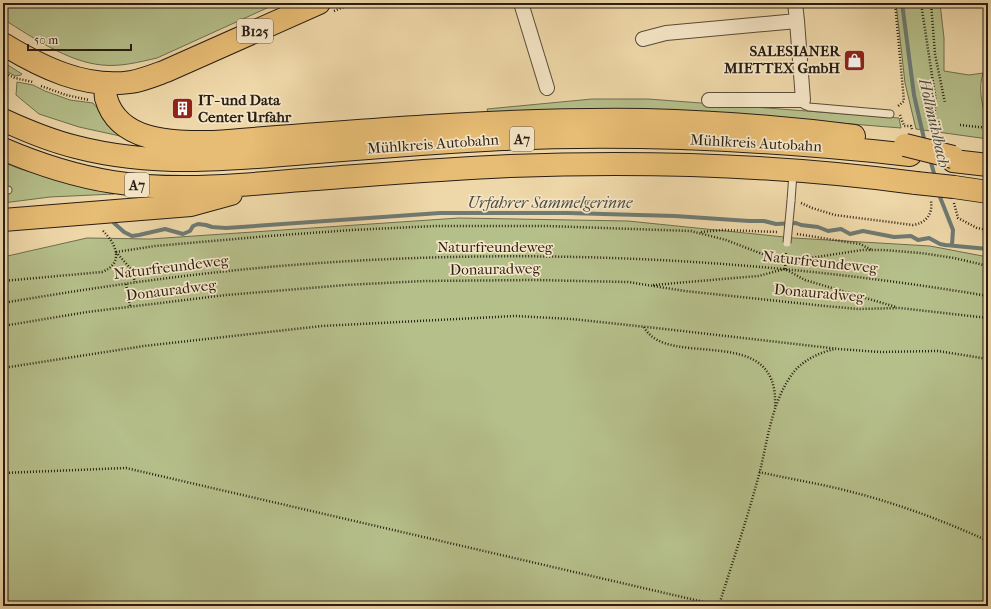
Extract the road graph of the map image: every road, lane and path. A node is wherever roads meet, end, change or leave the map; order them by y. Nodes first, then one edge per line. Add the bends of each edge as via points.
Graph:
1 (319, 3) edge
2 (521, 3) edge
3 (795, 3) edge
4 (895, 3) edge
5 (921, 3) edge
6 (931, 3) edge
7 (797, 21) junction
8 (643, 39) dead end
9 (3, 44) edge
10 (106, 83) junction
11 (548, 88) dead end
12 (709, 100) dead end
13 (803, 100) junction
14 (945, 103) dead end
15 (890, 114) joint
16 (901, 116) dead end
17 (3, 120) edge
18 (960, 125) dead end
19 (988, 128) edge
20 (934, 138) dead end
21 (909, 142) junction
22 (3, 149) edge
23 (984, 164) edge
24 (793, 171) junction
25 (276, 182) junction
26 (953, 192) junction
27 (988, 192) edge
28 (791, 201) junction
29 (932, 204) dead end
30 (5, 221) edge
31 (101, 228) dead end
32 (988, 230) edge
33 (699, 232) junction
34 (781, 233) dead end
35 (796, 234) dead end
36 (787, 243) joint
37 (872, 250) junction
38 (116, 252) junction
39 (786, 259) junction
40 (988, 266) edge
41 (785, 269) junction
42 (3, 281) edge
43 (135, 282) junction
44 (126, 284) junction
45 (649, 285) junction
46 (988, 296) edge
47 (3, 303) edge
48 (130, 306) junction
49 (900, 308) junction
50 (988, 318) edge
51 (3, 326) edge
52 (644, 326) junction
53 (839, 349) junction
54 (988, 359) edge
55 (3, 368) edge
56 (775, 409) junction
57 (759, 472) junction
58 (3, 473) edge
59 (988, 540) edge
60 (720, 606) edge

1 - 10 main road, B125 via 166,71 131,82
2 - 11 street
3 - 7 street
4 - 15 path via 904,101
5 - 20 path via 936,102 932,131
6 - 14 path via 935,54
7 - 8 street via 666,32
7 - 13 street
9 - 10 main road, B125 via 59,73
10 - 21 main road via 106,97 111,110 125,127 153,138 191,142 503,123 645,120 806,130
12 - 13 street
13 - 15 lane via 804,105 809,107
16 - 21 path
17 - 21 main road, Mühlkreis Autobahn / A7 via 76,147 134,158 178,161 448,142 556,138 738,141 878,152
18 - 19 path
21 - 23 main road, Mühlkreis Autobahn / A7 via 953,159
22 - 25 main road, Mühlkreis Autobahn / A7 via 56,170 113,182 174,187
24 - 25 main road, Mühlkreis Autobahn / A7 via 687,165 572,164 435,170
24 - 26 main road, Mühlkreis Autobahn / A7, bridge via 866,176 916,183
24 - 28 lane
25 - 30 main road via 190,205
26 - 27 main road, Mühlkreis Autobahn / A7
26 - 32 path via 958,218 977,228
28 - 29 path via 835,215 913,225 929,216
28 - 36 lane, bridge
31 - 38 path via 110,237
33 - 34 path via 723,230
33 - 38 path via 547,226 435,226 269,236
33 - 39 path via 765,256
35 - 37 path via 860,244
36 - 39 path
37 - 39 path
37 - 40 path via 921,253
38 - 42 path via 112,265 102,272
38 - 43 path via 131,269
39 - 41 path
41 - 43 path, Naturfreundeweg via 622,259 445,258 270,267
41 - 45 path via 758,276
41 - 46 path, Naturfreundeweg via 916,284
41 - 49 path via 805,280
43 - 44 path, Naturfreundeweg
44 - 47 path, Naturfreundeweg
44 - 48 path
45 - 48 path, Donauradweg via 611,281 416,281 226,295
45 - 49 path, Donauradweg via 858,309
48 - 51 path, Donauradweg
49 - 50 path, Donauradweg
52 - 53 path
52 - 55 path via 515,316 322,326 144,346
52 - 56 path via 650,335 662,343 733,353 757,362 771,380 775,394
53 - 54 path via 880,352 938,351
53 - 56 path via 811,358 796,369 784,387
56 - 57 path
57 - 59 path via 887,502
57 - 60 path
58 - 60 path via 126,468

